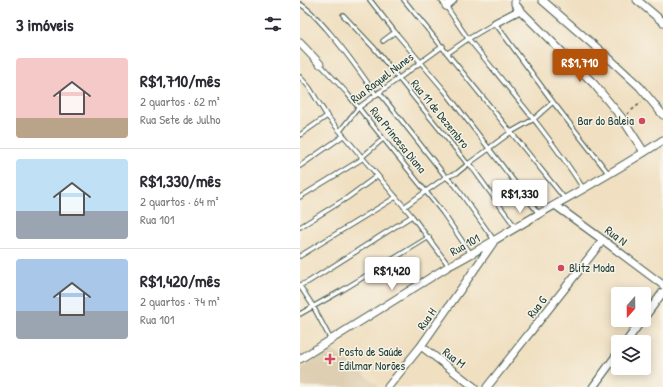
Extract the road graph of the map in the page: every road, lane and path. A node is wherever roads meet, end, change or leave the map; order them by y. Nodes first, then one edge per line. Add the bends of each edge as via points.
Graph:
1 (370, 0) edge
2 (404, 0) edge
3 (441, 0) edge
4 (453, 0) edge
5 (516, 0) edge
6 (542, 0) edge
7 (637, 0) edge
8 (300, 4) edge
9 (446, 6) junction
10 (520, 10) junction
11 (343, 15) dead end
12 (663, 22) edge
13 (495, 23) junction
14 (395, 32) junction
15 (468, 39) junction
16 (384, 41) dead end
17 (300, 44) edge
18 (443, 46) junction
19 (448, 53) junction
20 (420, 62) junction
21 (320, 64) joint
22 (300, 77) edge
23 (398, 78) junction
24 (378, 93) junction
25 (648, 98) junction
26 (552, 102) junction
27 (358, 108) junction
28 (327, 116) junction
29 (663, 116) edge
30 (622, 118) junction
31 (534, 119) junction
32 (340, 131) junction
33 (511, 132) junction
34 (300, 135) edge
35 (343, 136) junction
36 (383, 139) junction
37 (663, 142) edge
38 (489, 150) junction
39 (644, 152) junction
40 (362, 159) junction
41 (468, 164) junction
42 (300, 166) edge
43 (609, 175) junction
44 (378, 176) junction
45 (446, 177) junction
46 (584, 189) junction
47 (426, 192) junction
48 (300, 197) edge
49 (396, 197) junction
50 (565, 200) junction
51 (555, 205) junction
52 (404, 207) junction
53 (539, 214) junction
54 (412, 216) junction
55 (300, 227) edge
56 (516, 228) junction
57 (428, 237) junction
58 (603, 240) junction
59 (494, 241) junction
60 (472, 255) junction
61 (300, 256) edge
62 (449, 266) junction
63 (300, 285) edge
64 (663, 285) edge
65 (663, 292) edge
66 (313, 306) junction
67 (651, 308) edge
68 (300, 314) edge
69 (331, 340) junction
70 (421, 346) junction
71 (300, 359) edge
72 (611, 363) edge
73 (388, 387) edge
74 (474, 387) edge
75 (487, 387) edge
76 (593, 387) edge

1 - 14 lane
2 - 18 lane
3 - 9 lane
4 - 9 street
5 - 10 street via 515,4
6 - 25 street via 612,61
7 - 12 street
8 - 24 lane via 319,20
9 - 15 lane
10 - 13 street
10 - 30 street via 594,84
11 - 23 lane, Rua 11 de Dezembro
13 - 15 lane
13 - 26 lane
14 - 16 lane
14 - 20 lane
15 - 19 lane
15 - 31 lane
17 - 21 street, Rua Princesa Diana
18 - 19 lane
18 - 20 lane, Rua Raquel Nunes
19 - 33 lane
20 - 23 lane, Rua Raquel Nunes
20 - 38 lane
21 - 27 lane, Rua Princesa Diana
22 - 28 lane
23 - 24 lane, Rua Raquel Nunes
23 - 41 lane, Rua 11 de Dezembro
24 - 27 lane, Rua Raquel Nunes
24 - 45 lane
25 - 29 street
25 - 30 path
26 - 31 lane
26 - 43 lane
27 - 32 lane, Rua Raquel Nunes
27 - 36 lane, Rua Princesa Diana
28 - 32 lane
28 - 34 lane
30 - 39 street
31 - 33 lane
31 - 46 lane
32 - 35 lane
33 - 38 lane
33 - 50 lane
35 - 40 lane
35 - 42 lane
36 - 40 lane
36 - 47 lane, Rua Princesa Diana
37 - 39 street, Rua 101
38 - 41 lane
38 - 53 lane
39 - 43 street, Rua 101
40 - 44 lane
40 - 48 lane
41 - 45 lane
41 - 56 lane, Rua 11 de Dezembro
43 - 46 street, Rua 101
44 - 49 lane
44 - 55 lane
45 - 47 lane
45 - 59 lane via 455,185
46 - 50 street, Rua 101
47 - 52 lane
47 - 60 lane, Rua Princesa Diana
49 - 52 lane
49 - 61 lane
50 - 51 street, Rua 101
51 - 53 street, Rua 101
51 - 58 street, Rua N
52 - 54 lane
53 - 56 street, Rua 101
54 - 57 lane
54 - 63 lane
56 - 59 street, Rua 101
57 - 62 lane
57 - 66 lane
58 - 64 street, Rua N
58 - 75 street, Rua G
59 - 60 street, Rua 101
59 - 70 street, Rua H
60 - 62 street, Rua 101
62 - 69 street, Rua 101
63 - 66 lane
65 - 67 street
66 - 68 lane
66 - 69 lane
69 - 71 street, Rua 101
70 - 73 street, Rua H
70 - 74 street, Rua M
72 - 76 street

